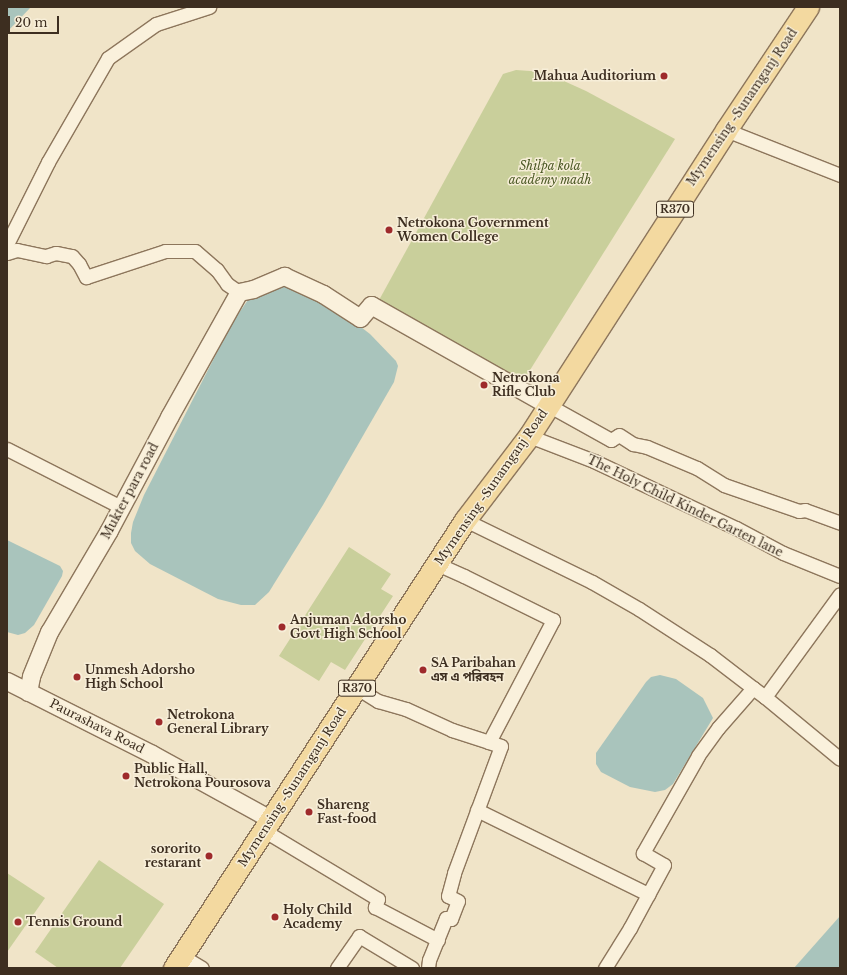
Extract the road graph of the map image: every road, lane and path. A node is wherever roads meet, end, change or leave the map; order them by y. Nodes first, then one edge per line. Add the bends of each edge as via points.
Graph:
1 (210, 7) edge
2 (808, 7) edge
3 (726, 130) junction
4 (840, 175) edge
5 (7, 244) edge
6 (7, 253) edge
7 (239, 292) junction
8 (548, 405) junction
9 (529, 436) junction
10 (7, 449) edge
11 (122, 507) junction
12 (465, 520) junction
13 (840, 523) edge
14 (437, 564) junction
15 (840, 576) edge
16 (840, 594) edge
17 (7, 681) edge
18 (356, 688) junction
19 (753, 688) junction
20 (28, 692) junction
21 (765, 697) junction
22 (489, 742) junction
23 (840, 759) edge
24 (477, 810) junction
25 (267, 825) junction
26 (648, 894) junction
27 (438, 940) junction
28 (178, 962) edge
29 (342, 966) edge
30 (202, 968) edge
31 (412, 968) edge
32 (428, 968) edge
33 (605, 968) edge

1 - 5 street via 156,24 108,58 48,162
2 - 3 main road, Mymensing -Sunamganj Road / R370
3 - 4 street
3 - 8 main road, Mymensing -Sunamganj Road / R370
6 - 7 street via 17,250 46,256 56,253 72,256 86,277 165,251 195,251 217,270 227,284
7 - 8 street via 284,276 322,294 360,318 371,305
7 - 11 street, Mukter para road
8 - 9 main road, Mymensing -Sunamganj Road / R370
8 - 13 street via 611,440 619,435 634,444 697,468 724,485
9 - 12 main road, Mymensing -Sunamganj Road / R370
9 - 15 street, The Holy Child Kinder Garten lane via 594,462 736,528 783,553
10 - 11 street
11 - 20 street, Mukter para road via 49,632 31,676
12 - 14 main road, Mymensing -Sunamganj Road / R370
12 - 19 street via 592,582 710,655
14 - 18 main road, Mymensing -Sunamganj Road / R370
14 - 22 street via 553,620
16 - 21 street
17 - 20 street, Paurashava Road
18 - 22 street via 378,701 406,709 452,730
18 - 25 main road, Mymensing -Sunamganj Road / R370
19 - 21 street
19 - 26 street via 718,728 698,756 643,853 664,865
20 - 25 street, Paurashava Road via 152,754
21 - 23 street
22 - 24 street via 501,746
24 - 26 street
24 - 27 street via 448,896 458,901 451,919 446,918
25 - 27 street via 378,899 375,907
25 - 28 main road, Mymensing -Sunamganj Road / R370
26 - 33 street
27 - 32 street
28 - 30 street
29 - 31 street via 359,936

